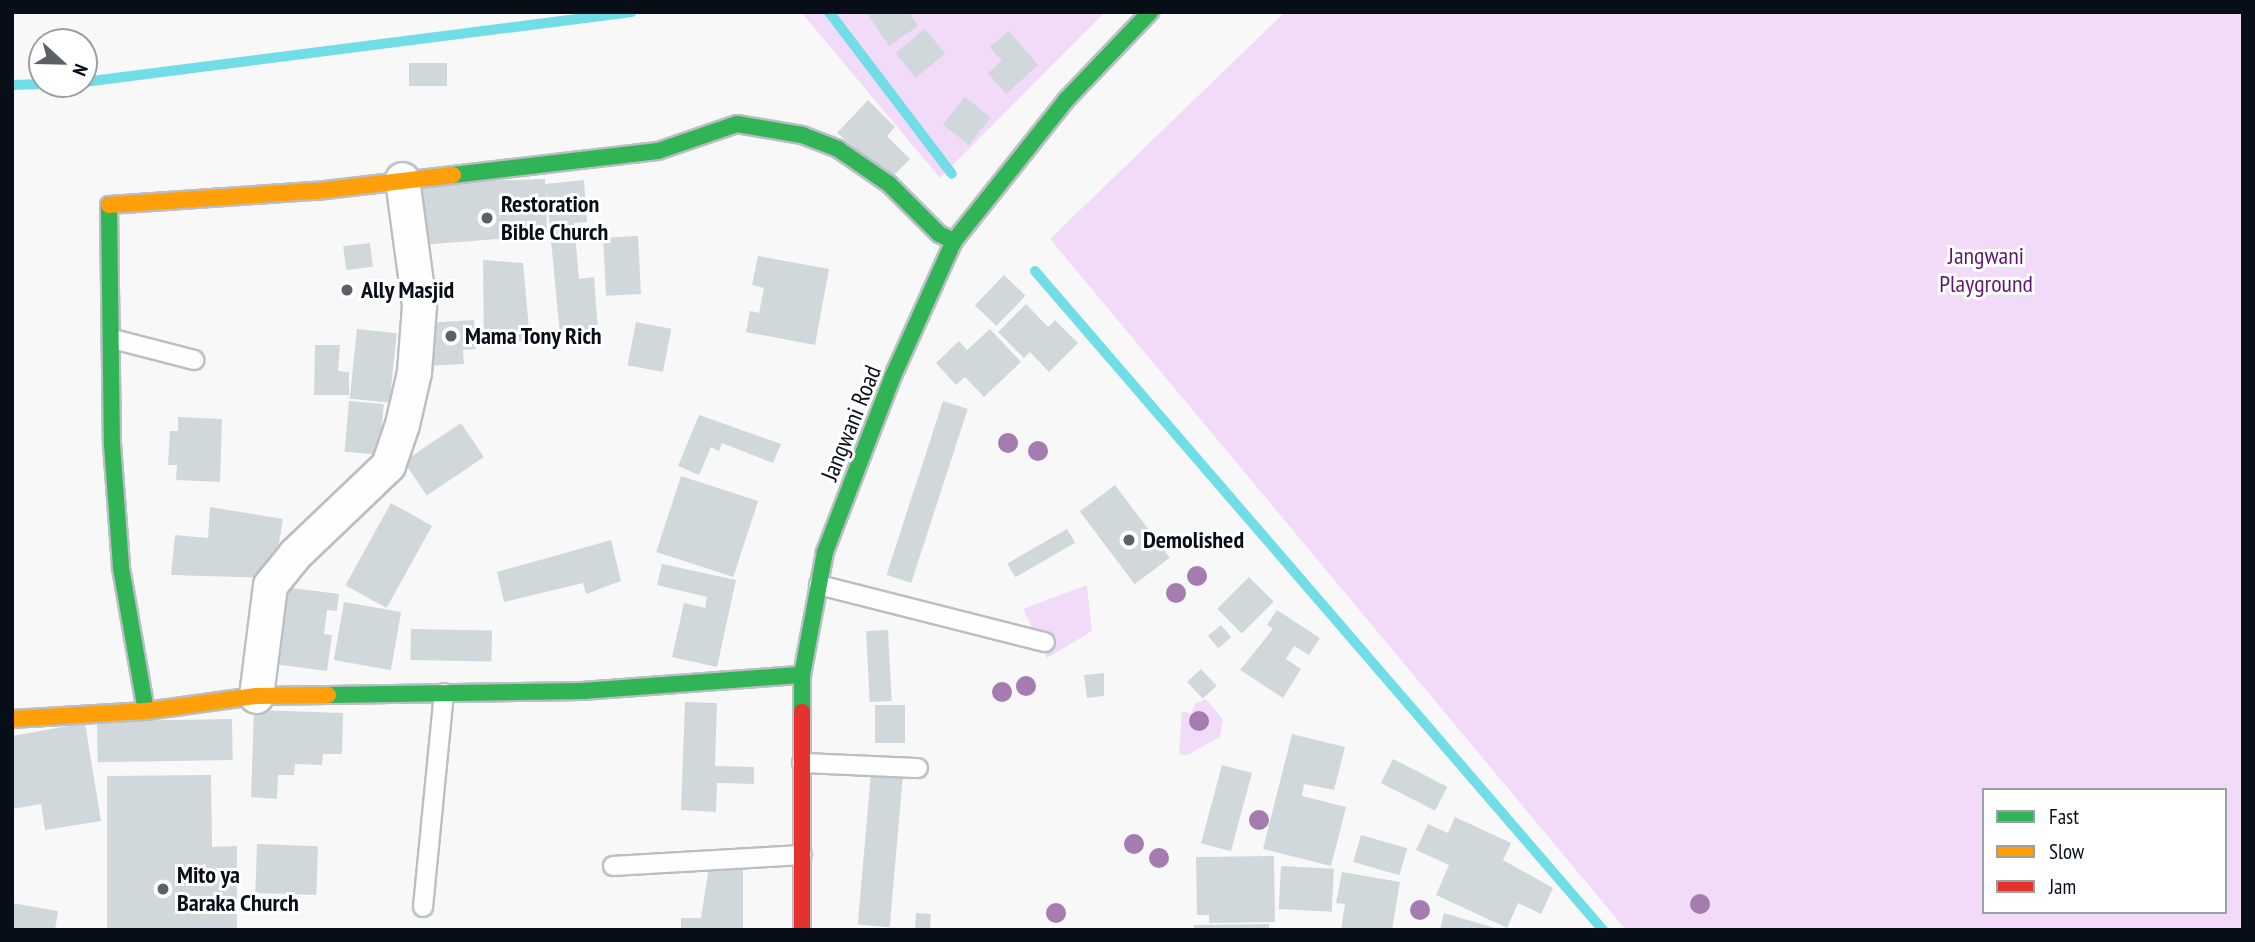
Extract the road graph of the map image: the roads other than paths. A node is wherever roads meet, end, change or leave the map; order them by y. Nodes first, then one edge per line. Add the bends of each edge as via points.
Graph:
1 (1150, 12) edge
2 (402, 179) junction
3 (954, 240) junction
4 (113, 339) junction
5 (194, 360) dead end
6 (819, 585) junction
7 (1045, 642) dead end
8 (802, 675) junction
9 (444, 693) junction
10 (256, 696) junction
11 (146, 711) junction
12 (12, 719) edge
13 (802, 763) junction
14 (918, 768) dead end
15 (802, 855) junction
16 (613, 866) dead end
17 (423, 907) dead end
18 (802, 930) edge

1 - 3 street, Jangwani Road via 1066,100
2 - 3 street via 659,151 737,124 761,126 838,149 889,184 939,233
2 - 4 street via 317,191 109,201
2 - 10 street via 418,305 414,372 402,424 388,465 295,554 271,586
3 - 6 street, Jangwani Road via 893,376 825,552
4 - 5 lane
4 - 11 street via 121,568
6 - 7 lane
6 - 8 street, Jangwani Road
8 - 9 street via 582,691
8 - 13 street, Jangwani Road
9 - 10 street
9 - 17 lane
10 - 11 street
11 - 12 street
13 - 14 lane
13 - 15 street, Jangwani Road
15 - 16 lane
15 - 18 street, Jangwani Road

